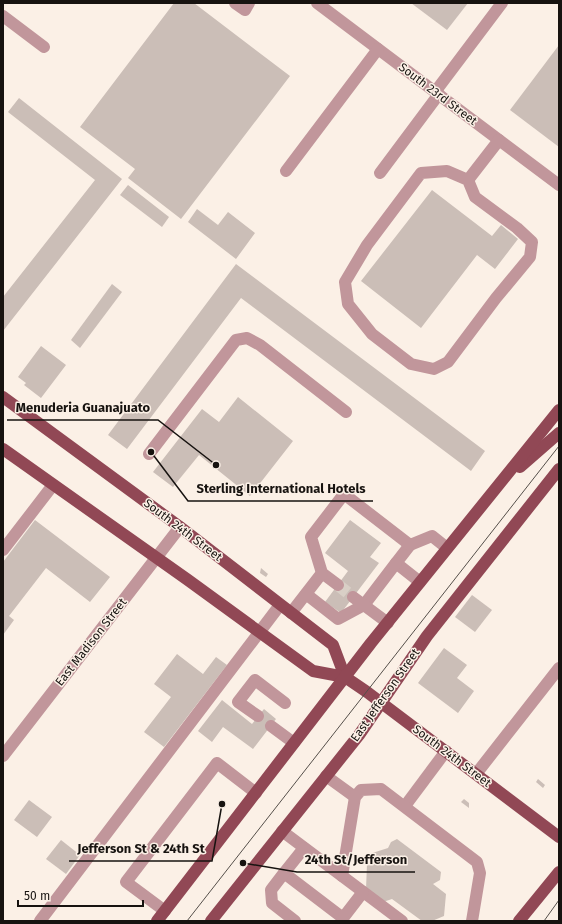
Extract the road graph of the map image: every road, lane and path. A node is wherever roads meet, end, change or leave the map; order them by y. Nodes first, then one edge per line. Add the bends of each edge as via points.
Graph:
1 (235, 3) edge
2 (249, 3) edge
3 (317, 3) edge
4 (502, 3) edge
5 (3, 16) edge
6 (44, 47) dead end
7 (378, 49) junction
8 (437, 93) junction
9 (499, 140) junction
10 (286, 170) dead end
11 (380, 173) dead end
12 (468, 180) junction
13 (559, 185) edge
14 (3, 397) edge
15 (559, 410) edge
16 (346, 412) dead end
17 (559, 433) edge
18 (4, 452) edge
19 (149, 454) dead end
20 (559, 469) edge
21 (53, 485) junction
22 (497, 487) junction
23 (180, 528) junction
24 (410, 545) junction
25 (447, 548) junction
26 (3, 550) edge
27 (156, 558) junction
28 (396, 563) junction
29 (322, 573) junction
30 (420, 582) junction
31 (338, 585) tunnel mouth
32 (306, 594) junction
33 (353, 597) tunnel mouth
34 (280, 605) junction
35 (364, 605) junction
36 (291, 613) junction
37 (388, 623) junction
38 (260, 632) junction
39 (559, 668) edge
40 (345, 677) junction
41 (381, 702) junction
42 (285, 703) dead end
43 (258, 716) dead end
44 (271, 726) dead end
45 (294, 743) junction
46 (446, 751) junction
47 (3, 756) edge
48 (476, 774) junction
49 (326, 776) junction
50 (256, 792) junction
51 (355, 797) junction
52 (405, 806) junction
53 (282, 832) junction
54 (559, 837) edge
55 (304, 848) junction
56 (559, 872) edge
57 (284, 873) junction
58 (342, 876) junction
59 (363, 892) junction
60 (165, 911) junction
61 (343, 919) edge
62 (40, 921) edge
63 (157, 921) edge
64 (211, 921) edge
65 (295, 921) edge
66 (402, 921) edge
67 (472, 921) edge
68 (519, 921) edge

1 - 2 street via 245,10
3 - 7 street, South 23rd Street
4 - 8 street
5 - 6 street
7 - 8 street, South 23rd Street
7 - 10 street
8 - 9 street, South 23rd Street
8 - 11 street
9 - 12 street
9 - 13 street, South 23rd Street
12 - 12 street via 475,197 532,242 530,257 448,362 434,369 411,364 372,334 348,304 345,282 367,245 421,173 447,171
14 - 23 main road, South 24th Street
15 - 22 main road
16 - 19 street via 260,345 247,338 236,340
17 - 22 main road
18 - 21 main road, South 24th Street
20 - 41 main road, East Jefferson Street via 427,636
21 - 26 street
21 - 27 main road, South 24th Street
22 - 25 main road
23 - 27 street, East Madison Street
23 - 34 main road, South 24th Street
24 - 25 street via 432,536
24 - 28 street
24 - 29 street via 344,494 311,537
25 - 30 main road
27 - 38 main road, South 24th Street
27 - 47 street, East Madison Street
28 - 30 street
28 - 35 street
29 - 31 street
29 - 32 street
30 - 37 main road
32 - 35 street via 338,619
32 - 36 street
33 - 35 street
34 - 36 main road, South 24th Street
34 - 38 street
35 - 37 street
36 - 40 main road, South 24th Street via 333,645
37 - 40 main road
38 - 40 main road, South 24th Street via 313,671
38 - 62 street
39 - 48 street
40 - 41 main road, South 24th Street
40 - 45 main road
41 - 46 main road, South 24th Street
41 - 49 main road, East Jefferson Street via 359,735
42 - 43 street via 255,680 238,702
44 - 45 street
45 - 50 main road
46 - 48 main road, South 24th Street
46 - 52 street
48 - 54 main road, South 24th Street
49 - 51 street
49 - 53 main road, East Jefferson Street
50 - 60 main road
50 - 60 street via 217,764 126,882
51 - 52 street via 361,790 381,789
51 - 58 street
52 - 67 street via 477,862 480,873
53 - 55 street
53 - 64 main road, East Jefferson Street
55 - 57 street
55 - 58 street
56 - 68 main road
57 - 61 street
57 - 65 street via 271,890 272,903
58 - 59 street
59 - 61 street
59 - 66 street
60 - 63 main road

